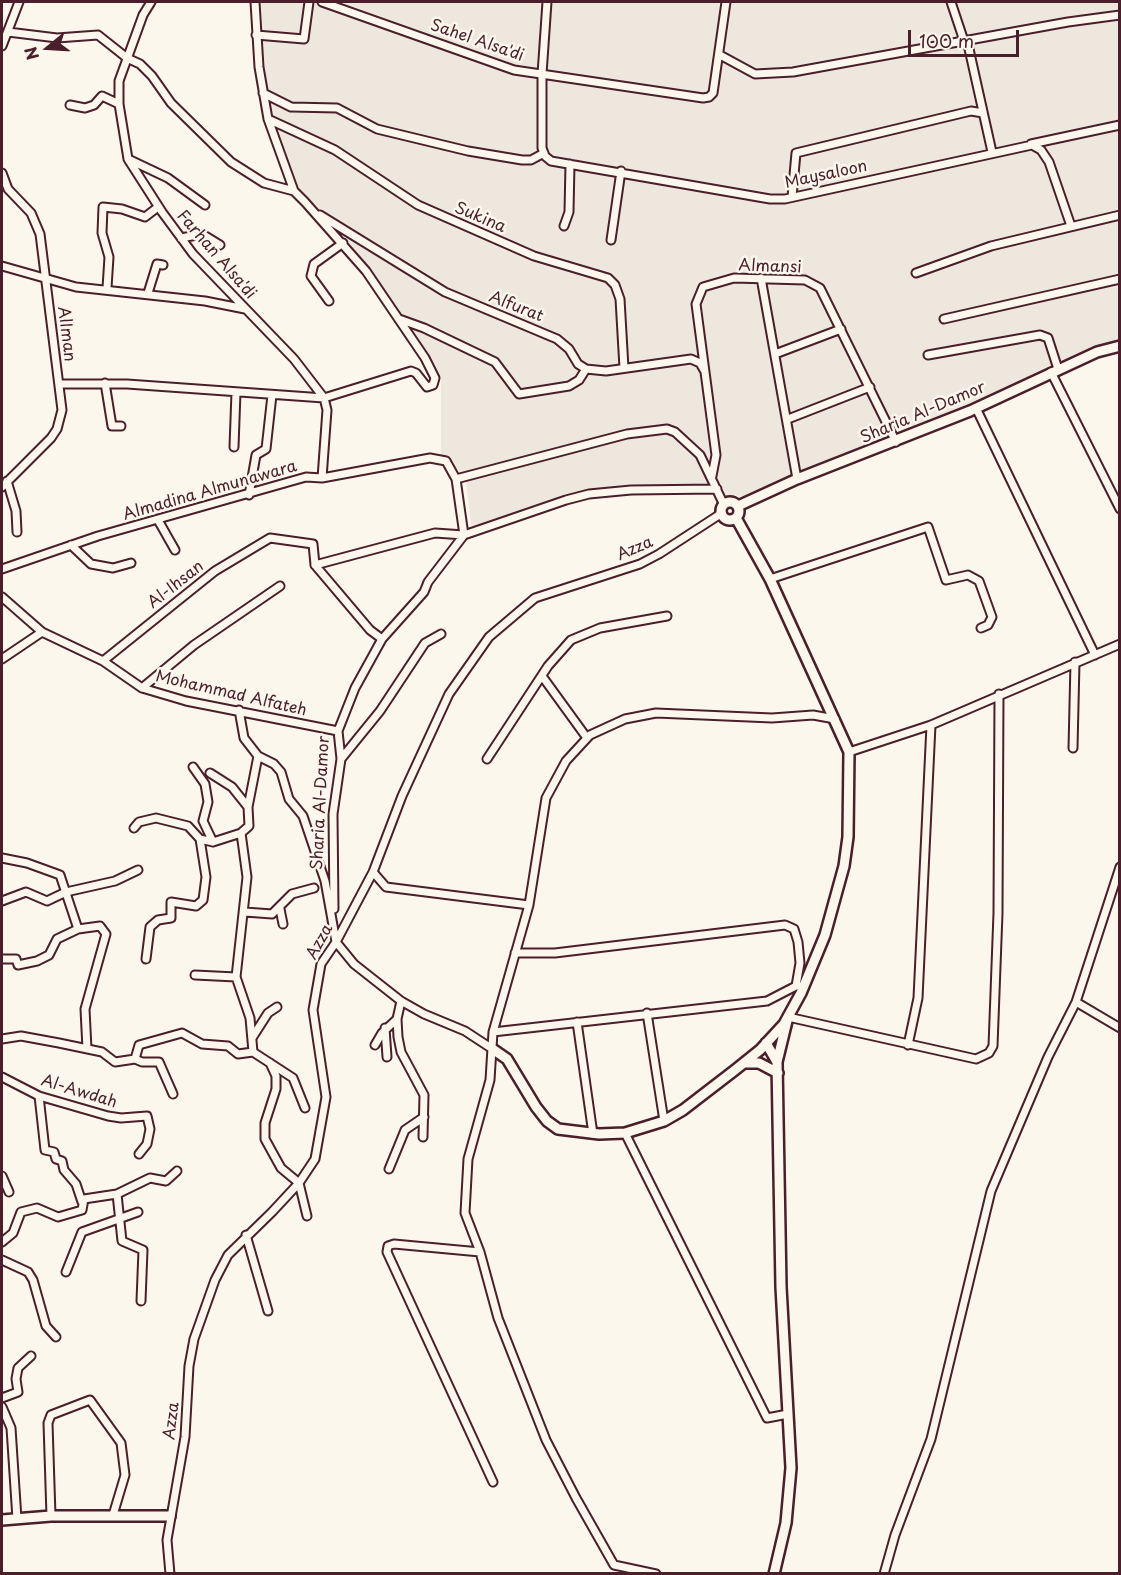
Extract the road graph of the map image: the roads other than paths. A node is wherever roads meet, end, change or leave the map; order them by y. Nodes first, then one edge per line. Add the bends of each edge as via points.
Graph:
1 (19, 2) edge
2 (152, 2) edge
3 (255, 2) edge
4 (309, 2) edge
5 (322, 2) edge
6 (547, 2) edge
7 (726, 2) edge
8 (951, 2) edge
9 (1119, 15) edge
10 (8, 32) junction
11 (256, 35) junction
12 (966, 40) junction
13 (2, 46) edge
14 (720, 55) junction
15 (127, 58) junction
16 (542, 74) junction
17 (263, 93) junction
18 (119, 104) junction
19 (70, 105) dead end
20 (983, 113) junction
21 (268, 119) junction
22 (1119, 125) edge
23 (1028, 145) junction
24 (992, 152) junction
25 (544, 153) junction
26 (128, 159) junction
27 (570, 164) junction
28 (621, 171) junction
29 (2, 173) edge
30 (294, 191) junction
31 (792, 197) junction
32 (205, 205) dead end
33 (158, 207) junction
34 (315, 213) junction
35 (1119, 215) edge
36 (564, 226) dead end
37 (1071, 226) junction
38 (181, 238) junction
39 (611, 240) dead end
40 (343, 243) junction
41 (220, 245) dead end
42 (164, 265) dead end
43 (2, 266) edge
44 (916, 273) dead end
45 (45, 277) junction
46 (761, 278) junction
47 (1119, 279) edge
48 (107, 288) junction
49 (148, 293) junction
50 (329, 301) dead end
51 (245, 309) junction
52 (399, 319) junction
53 (944, 320) dead end
54 (841, 329) junction
55 (1119, 346) edge
56 (775, 354) junction
57 (928, 355) dead end
58 (624, 368) junction
59 (586, 369) junction
60 (1054, 371) junction
61 (707, 377) junction
62 (105, 383) junction
63 (59, 384) junction
64 (870, 387) junction
65 (236, 393) junction
66 (272, 395) junction
67 (324, 398) junction
68 (976, 408) junction
69 (788, 419) junction
70 (120, 426) dead end
71 (896, 442) junction
72 (234, 447) dead end
73 (712, 476) junction
74 (322, 478) junction
75 (456, 478) junction
76 (797, 479) junction
77 (4, 484) edge
78 (717, 489) junction
79 (249, 495) junction
80 (738, 506) junction
81 (723, 509) junction
82 (1119, 509) edge
83 (736, 518) junction
84 (158, 520) junction
85 (17, 532) dead end
86 (464, 536) junction
87 (71, 545) junction
88 (175, 550) dead end
89 (131, 563) dead end
90 (315, 565) junction
91 (2, 569) edge
92 (770, 579) junction
93 (280, 586) dead end
94 (2, 597) edge
95 (668, 615) dead end
96 (981, 628) dead end
97 (42, 632) junction
98 (441, 634) dead end
99 (382, 639) junction
100 (1119, 644) edge
101 (1095, 654) junction
102 (2, 659) edge
103 (103, 661) junction
104 (1075, 662) junction
105 (542, 676) junction
106 (142, 688) junction
107 (999, 694) junction
108 (239, 710) junction
109 (835, 719) junction
110 (931, 725) junction
111 (338, 731) junction
112 (587, 738) junction
113 (1073, 747) dead end
114 (849, 752) junction
115 (258, 756) junction
116 (340, 759) junction
117 (487, 759) dead end
118 (193, 767) dead end
119 (210, 773) dead end
120 (248, 807) junction
121 (134, 828) dead end
122 (241, 833) junction
123 (200, 839) junction
124 (213, 842) junction
125 (2, 858) edge
126 (1119, 867) edge
127 (138, 870) dead end
128 (373, 872) junction
129 (314, 888) dead end
130 (66, 892) junction
131 (2, 901) edge
132 (529, 905) junction
133 (279, 909) junction
134 (245, 912) junction
135 (283, 924) dead end
136 (78, 929) junction
137 (336, 942) junction
138 (515, 953) junction
139 (2, 959) edge
140 (146, 959) dead end
141 (195, 975) dead end
142 (236, 977) junction
143 (806, 981) junction
144 (796, 986) junction
145 (401, 1001) junction
146 (1076, 1002) junction
147 (278, 1007) dead end
148 (647, 1013) junction
149 (788, 1017) junction
150 (397, 1019) junction
151 (577, 1022) junction
152 (1119, 1028) edge
153 (386, 1029) junction
154 (493, 1032) junction
155 (252, 1038) junction
156 (2, 1039) edge
157 (375, 1045) dead end
158 (908, 1045) junction
159 (764, 1046) junction
160 (87, 1049) junction
161 (494, 1050) junction
162 (253, 1052) junction
163 (387, 1056) dead end
164 (135, 1059) junction
165 (270, 1063) junction
166 (744, 1063) junction
167 (777, 1068) junction
168 (2, 1077) edge
169 (173, 1094) dead end
170 (39, 1096) junction
171 (304, 1108) dead end
172 (424, 1117) junction
173 (664, 1121) junction
174 (625, 1133) junction
175 (593, 1134) junction
176 (423, 1137) dead end
177 (139, 1154) dead end
178 (389, 1168) dead end
179 (177, 1171) dead end
180 (2, 1176) edge
181 (299, 1183) junction
182 (9, 1192) dead end
183 (117, 1194) junction
184 (82, 1202) junction
185 (138, 1212) dead end
186 (119, 1216) junction
187 (308, 1216) dead end
188 (246, 1235) junction
189 (2, 1242) edge
190 (480, 1252) junction
191 (2, 1260) edge
192 (66, 1272) dead end
193 (141, 1301) dead end
194 (268, 1311) dead end
195 (56, 1337) dead end
196 (31, 1356) dead end
197 (2, 1398) edge
198 (2, 1407) edge
199 (788, 1414) junction
200 (5, 1417) edge
201 (493, 1482) dead end
202 (113, 1515) junction
203 (51, 1516) junction
204 (171, 1516) junction
205 (17, 1519) junction
206 (2, 1520) edge
207 (170, 1574) edge
208 (656, 1574) edge
209 (774, 1574) edge
210 (884, 1574) edge

1 - 10 street
2 - 15 street, Farhan Alsa'di
3 - 11 street
4 - 11 street via 304,39
5 - 16 street, Sahel Alsa'di via 514,70
6 - 16 street
7 - 14 street
8 - 12 street
9 - 12 street
10 - 13 street
10 - 15 street via 57,38 98,35
11 - 17 street
12 - 14 street via 793,72 755,74
12 - 20 street
14 - 16 street, Sahel Alsa'di via 709,97
15 - 18 street, Farhan Alsa'di via 119,81
15 - 30 street via 152,76 171,103 231,162 264,183
16 - 25 street
17 - 21 street
17 - 25 street via 291,107 337,108 377,129 468,151 522,160
18 - 19 street via 102,96 85,108
18 - 26 street, Farhan Alsa'di
20 - 24 street
20 - 31 street via 971,111 796,153
21 - 30 street
21 - 58 street, Sukina via 335,150 418,205 534,256 608,278 620,294
22 - 23 street, Maysaloon
23 - 24 street, Maysaloon
23 - 37 street via 1038,148 1048,159
24 - 31 street, Maysaloon
25 - 27 street, Maysaloon via 551,160
26 - 32 street via 168,178
26 - 33 street, Farhan Alsa'di
27 - 28 street, Maysaloon
27 - 36 street via 569,212
28 - 31 street, Maysaloon via 770,199
28 - 39 street
29 - 45 street, AlIman via 8,189 34,219 40,234
30 - 34 street
33 - 38 street, Farhan Alsa'di
33 - 48 street via 145,217 103,207 102,233 109,257
34 - 40 street
34 - 59 street, Alfurat via 445,292 557,339
35 - 37 street
37 - 44 street via 991,246
38 - 41 street via 202,234
38 - 51 street, Farhan Alsa'di
40 - 50 street via 314,264 311,276
40 - 52 street
42 - 49 street via 157,264
43 - 45 street
45 - 48 street via 76,286
45 - 63 street, AlIman
46 - 54 street, Almansi via 805,280 820,288
46 - 56 street
46 - 61 street, Almansi via 734,278 710,284 699,293 696,304
47 - 53 street
48 - 49 street
49 - 51 street
51 - 67 street, Farhan Alsa'di via 294,359
52 - 59 street via 495,362 519,394 569,386
52 - 67 street via 432,369 433,385 424,386 411,371
54 - 56 street
54 - 64 street, Almansi
55 - 60 street, Sharia Al-Damor
56 - 69 street
57 - 60 street via 1040,335 1048,338
58 - 59 street
58 - 61 street via 691,359 702,364
60 - 68 street, Sharia Al-Damor
60 - 82 street
61 - 73 street, Almansi via 716,455
62 - 63 street
62 - 65 street
62 - 70 street via 112,426
63 - 77 street, AlIman via 62,410 57,429
64 - 69 street
64 - 71 street, Almansi
65 - 66 street
65 - 72 street
66 - 67 street
66 - 79 street via 266,449 256,455
67 - 74 street via 327,410
68 - 71 street, Sharia Al-Damor
68 - 101 street
69 - 76 street
71 - 76 street, Sharia Al-Damor
73 - 75 street via 689,443 675,432 663,429 627,434
73 - 78 street
74 - 75 street, Almadina Almunawara via 435,458 446,461
74 - 79 street, Almadina Almunawara via 306,477
75 - 86 street
76 - 80 street, Sharia Al-Damor
77 - 85 street via 16,511
78 - 81 street
78 - 86 street via 589,494
79 - 84 street, Almadina Almunawara
80 - 81 street via 732,502
80 - 83 street
81 - 83 street via 728,519
81 - 128 street, Azza via 640,564 535,598 489,637 450,694 402,796
83 - 92 street
84 - 87 street, Almadina Almunawara
84 - 88 street
86 - 90 street via 435,533
86 - 99 street, Sharia Al-Damor via 424,592
87 - 89 street via 91,564 113,568
87 - 91 street, Almadina Almunawara
90 - 99 street
90 - 103 street, Al-Ihsan via 312,544 270,538 215,572
92 - 96 street via 928,527 946,580 968,575 979,581 992,616 988,625
92 - 109 street
93 - 106 street via 194,645
94 - 97 street, Mohammad Alfateh
95 - 105 street via 581,634 563,648
97 - 102 street
97 - 103 street, Mohammad Alfateh
98 - 116 street via 425,643 380,711
99 - 111 street, Sharia Al-Damor via 355,688
100 - 101 street
101 - 104 street
103 - 106 street, Mohammad Alfateh
104 - 107 street
104 - 113 street
105 - 112 street
105 - 117 street
106 - 108 street, Mohammad Alfateh
107 - 110 street
107 - 158 street via 993,1046 989,1053 976,1059
108 - 111 street, Mohammad Alfateh
108 - 115 street via 244,738
109 - 112 street via 813,715 772,718 656,713 625,719
109 - 114 street
110 - 114 street
110 - 158 street via 918,998
111 - 116 street, Sharia Al-Damor
112 - 132 street via 566,761 546,798
114 - 143 street via 844,866 825,934
115 - 120 street
115 - 137 street via 274,764 289,799 303,816 325,881
116 - 137 street, Sharia Al-Damor via 333,814
118 - 124 street via 205,784 208,802 203,821
119 - 120 street via 232,787
120 - 122 street via 249,826
121 - 123 street via 156,818 188,826
122 - 124 street
122 - 134 street via 247,877
123 - 124 street
123 - 140 street via 206,877 203,900 196,906 171,902 171,918 158,920 150,927
125 - 130 street via 55,872
126 - 146 street
127 - 130 street via 115,881
128 - 132 street via 386,887
128 - 137 street, Azza
129 - 133 street via 292,894
130 - 131 street via 47,901 26,892
130 - 136 street
132 - 138 street
133 - 134 street via 272,914
133 - 135 street
134 - 142 street via 239,933
136 - 139 street via 57,939 49,955 37,961 18,965 16,959
136 - 160 street via 99,926 106,934 85,1009
137 - 145 street via 354,964
137 - 181 street, Azza via 321,964 313,1010 326,1082 323,1125 315,1159
138 - 144 street via 785,926 794,929 798,942
138 - 154 street
141 - 142 street
142 - 155 street via 250,1018
143 - 144 street
143 - 149 street
144 - 148 street via 767,1001
145 - 150 street
145 - 161 street via 465,1031
146 - 152 street
146 - 210 street via 991,1191 931,1439
147 - 155 street via 268,1013
148 - 151 street
148 - 173 street
149 - 158 street
149 - 159 street
149 - 167 street
150 - 153 street
150 - 172 street via 401,1052 424,1095
151 - 154 street
151 - 175 street
153 - 157 street
153 - 163 street
154 - 161 street
155 - 162 street
156 - 160 street via 21,1036
159 - 166 street
159 - 167 street
160 - 164 street via 102,1052 115,1062
161 - 175 street via 507,1059 525,1093 548,1121 558,1129
161 - 190 street via 490,1080 468,1159 465,1213
162 - 164 street via 238,1054 227,1046 202,1044 183,1033 139,1045
162 - 165 street
164 - 169 street via 159,1062
165 - 171 street via 293,1078
165 - 181 street via 276,1089 265,1123 265,1139 280,1168
166 - 167 street
166 - 173 street
167 - 199 street via 780,1275
168 - 170 street, Al-Awdah
170 - 177 street, Al-Awdah via 108,1116 147,1116 147,1144
170 - 184 street via 45,1150 54,1152 56,1159 62,1161
172 - 176 street
172 - 178 street via 405,1130
173 - 174 street
174 - 175 street
174 - 199 street via 767,1418
179 - 183 street via 166,1180 141,1180
180 - 182 street
181 - 187 street
181 - 188 street, Azza
183 - 184 street
183 - 186 street
184 - 189 street via 81,1210 58,1217 37,1208 21,1212 13,1233
185 - 186 street
186 - 192 street via 82,1232
186 - 193 street via 122,1241 143,1250
188 - 194 street
188 - 204 street, Azza via 228,1255 215,1280 194,1339 185,1437
190 - 201 street via 394,1244 388,1246 387,1252
190 - 208 street via 498,1318 546,1440 576,1498 614,1565
191 - 195 street via 28,1272 46,1326
196 - 197 street via 18,1368 18,1392
198 - 200 street
199 - 209 street via 790,1492
200 - 205 street via 11,1428
202 - 203 street
202 - 203 street via 125,1474 121,1443 90,1400 51,1415 48,1423
202 - 204 street
203 - 205 street
204 - 207 street, Azza via 167,1540
205 - 206 street

